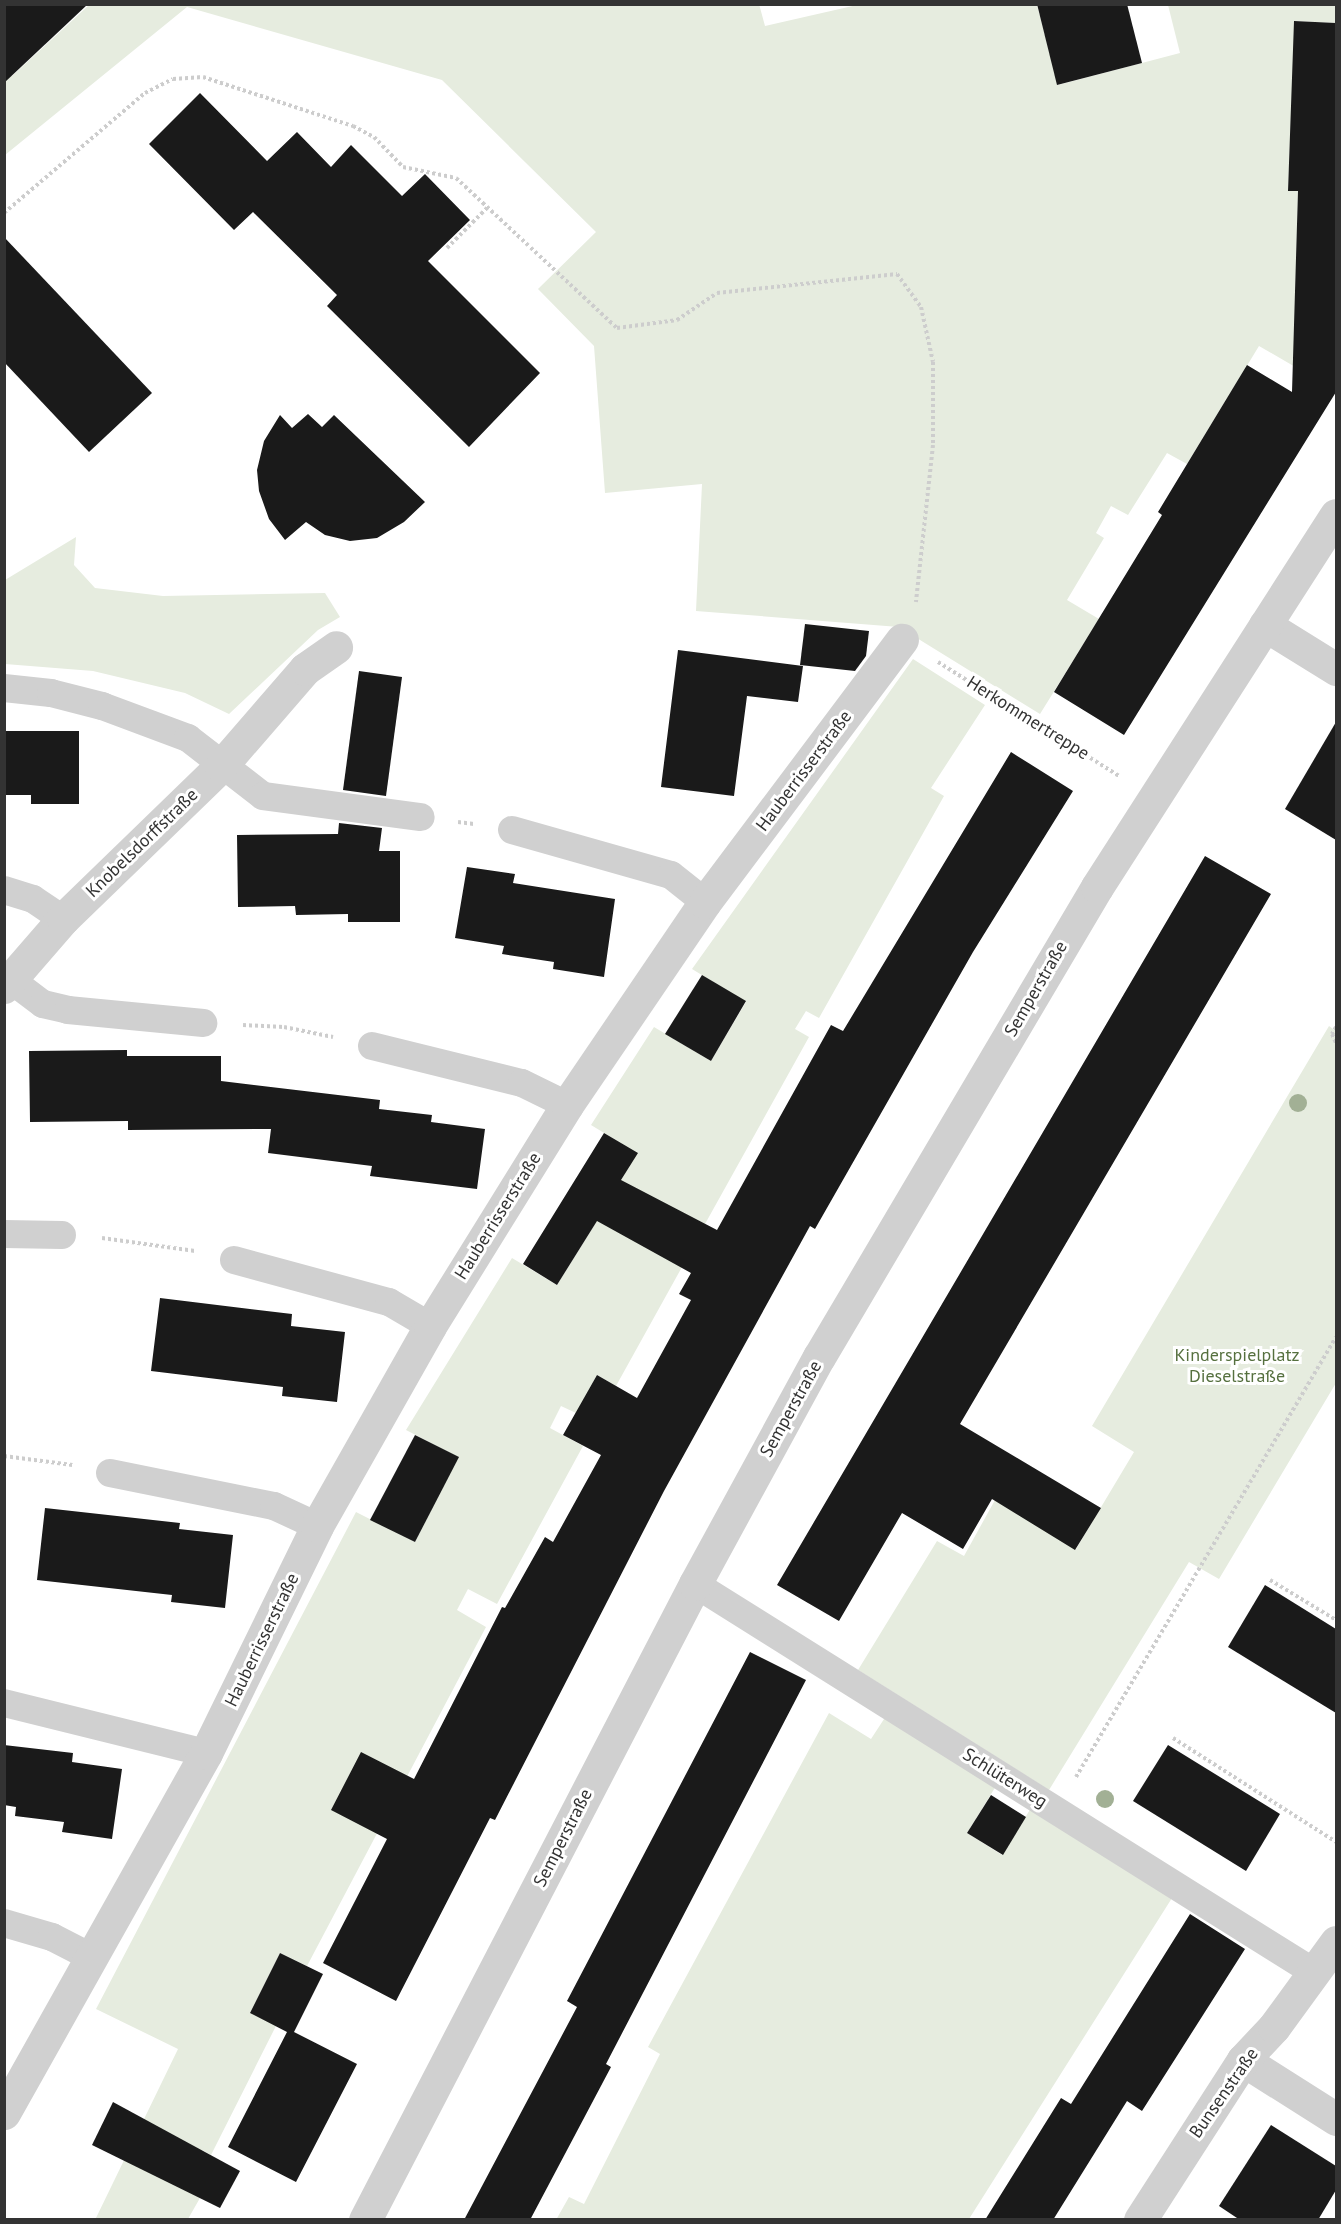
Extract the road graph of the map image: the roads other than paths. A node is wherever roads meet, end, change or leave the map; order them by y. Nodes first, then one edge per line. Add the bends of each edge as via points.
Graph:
1 (1336, 515) edge
2 (1265, 625) junction
3 (902, 640) road end
4 (336, 647) dead end
5 (1336, 669) edge
6 (4, 688) edge
7 (221, 766) junction
8 (422, 817) road end
9 (512, 830) road end
10 (4, 890) edge
11 (705, 902) junction
12 (63, 919) junction
13 (8, 984) edge
14 (203, 1023) road end
15 (372, 1046) road end
16 (567, 1105) junction
17 (4, 1234) edge
18 (62, 1235) road end
19 (234, 1260) road end
20 (430, 1326) junction
21 (110, 1473) dead end
22 (317, 1526) junction
23 (695, 1584) junction
24 (4, 1703) edge
25 (206, 1753) junction
26 (4, 1923) edge
27 (1336, 1942) edge
28 (93, 1958) junction
29 (1315, 1973) junction
30 (1243, 2060) junction
31 (4, 2113) edge
32 (1336, 2119) edge
33 (365, 2220) edge
34 (1140, 2220) edge

1 - 2 street, Semperstraße
2 - 5 street
2 - 23 street, Semperstraße via 1153,797 819,1358
3 - 11 street, Hauberrisserstraße
4 - 7 street, Knobelsdorffstraße via 305,669
6 - 7 lane via 51,693 102,706 188,738
7 - 8 lane via 263,796
7 - 12 street, Knobelsdorffstraße
9 - 11 lane via 671,875
10 - 12 lane via 33,899
11 - 16 street, Hauberrisserstraße
12 - 13 street, Knobelsdorffstraße
13 - 14 lane, Knobelsdorffstraße via 44,1004 68,1010
15 - 16 lane via 522,1083
16 - 20 street, Hauberrisserstraße
17 - 18 lane
19 - 20 lane via 388,1302
20 - 22 street, Hauberrisserstraße
21 - 22 lane via 274,1506
22 - 25 street, Hauberrisserstraße
23 - 29 lane, Schlüterweg
23 - 33 street, Semperstraße
24 - 25 lane
25 - 28 street, Hauberrisserstraße
26 - 28 lane via 52,1937
27 - 29 street, Bunsenstraße
28 - 31 street, Hauberrisserstraße
29 - 30 street, Bunsenstraße
30 - 32 street
30 - 34 street, Bunsenstraße

